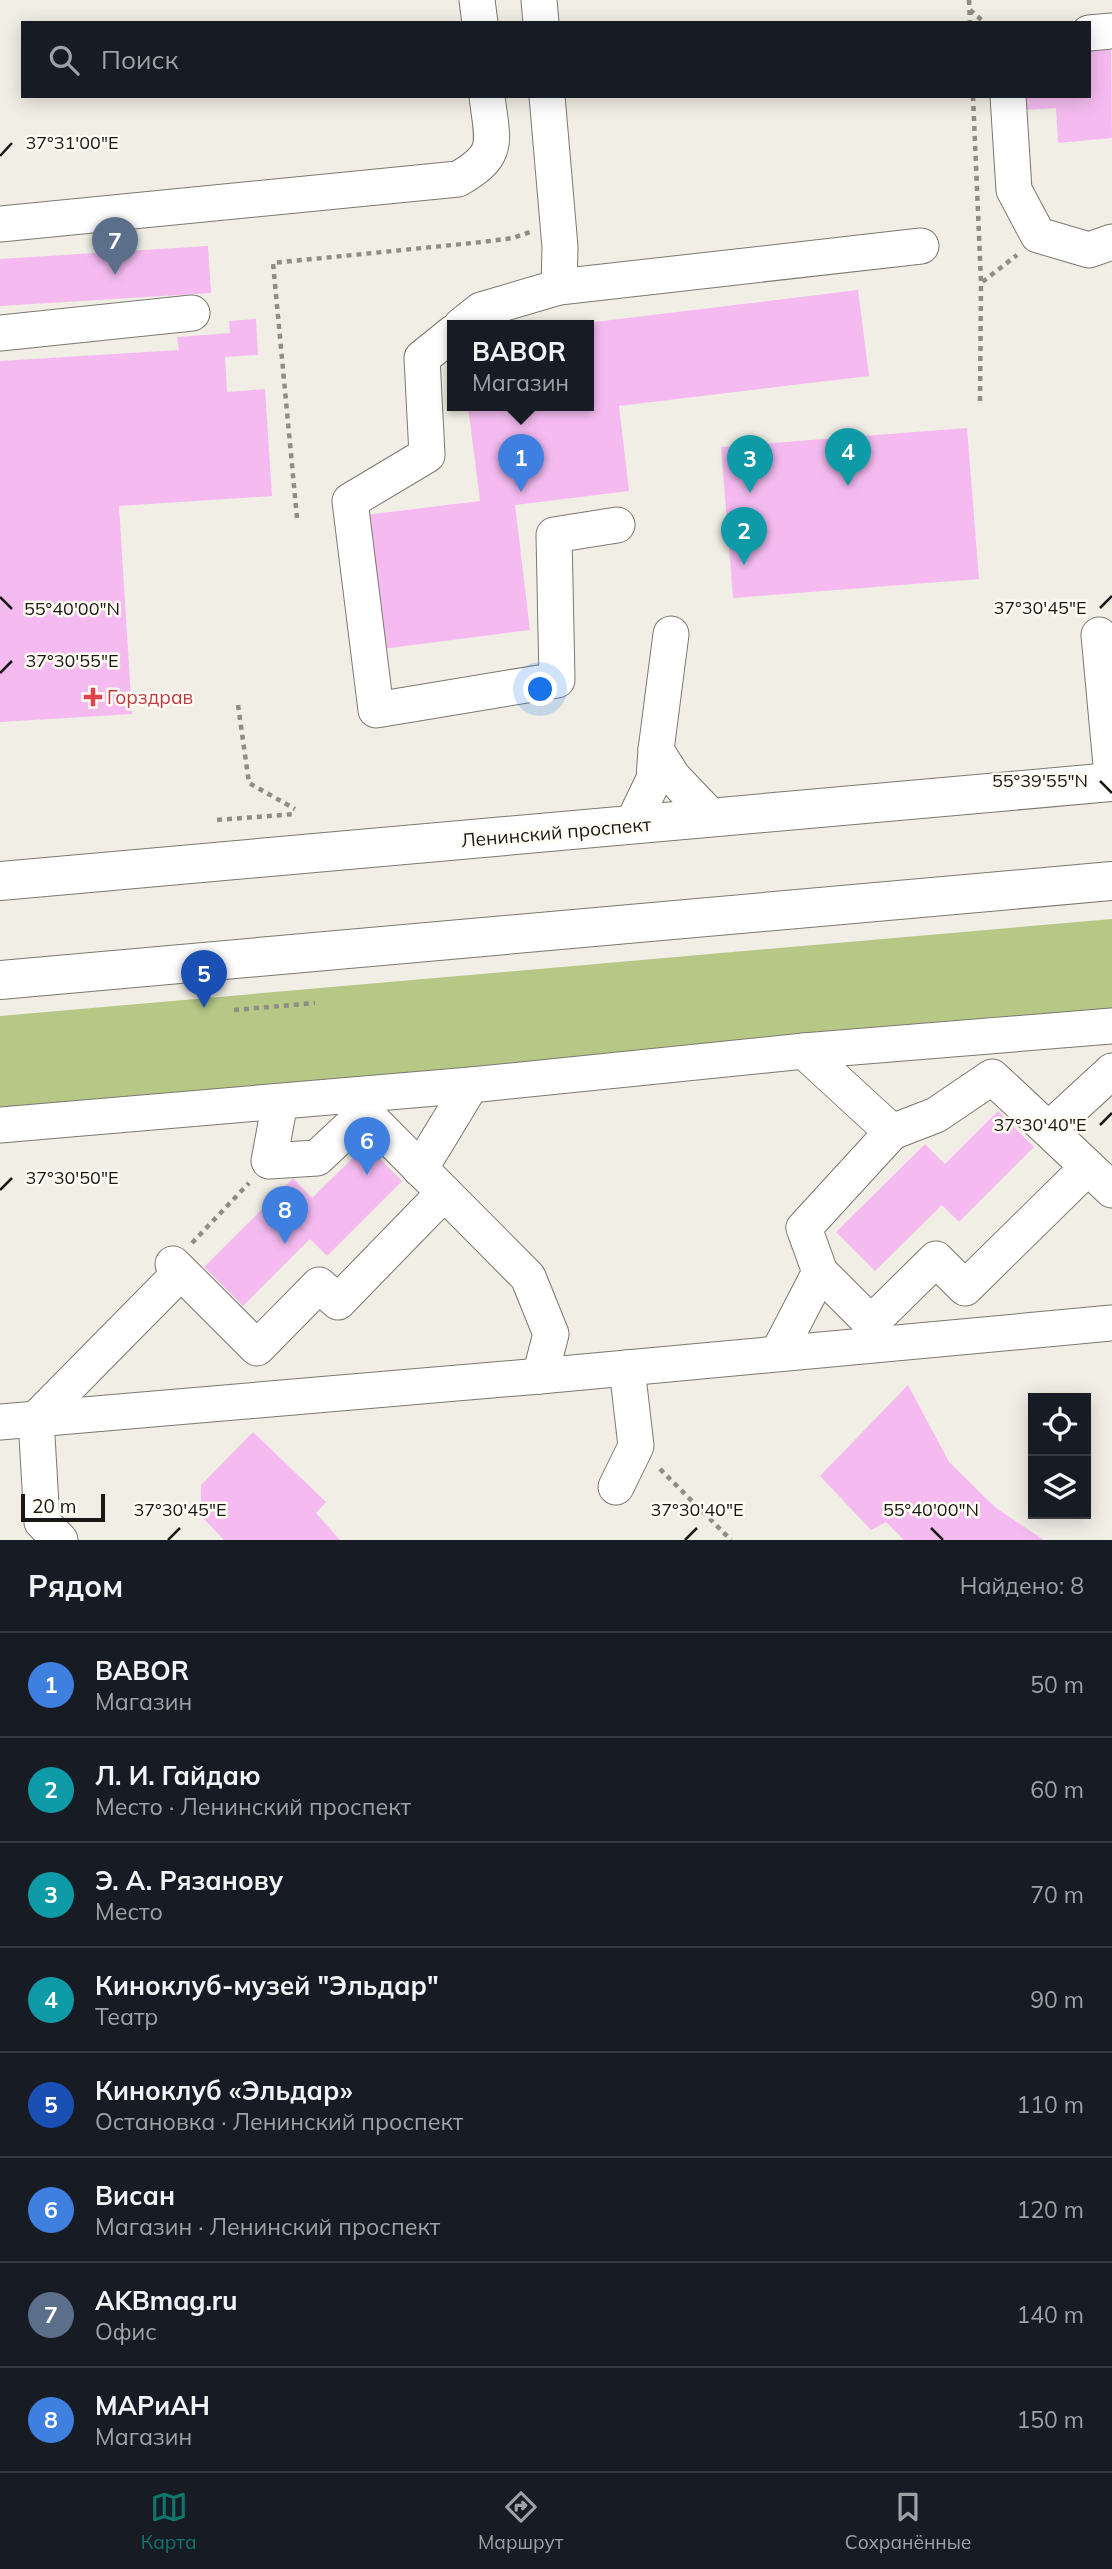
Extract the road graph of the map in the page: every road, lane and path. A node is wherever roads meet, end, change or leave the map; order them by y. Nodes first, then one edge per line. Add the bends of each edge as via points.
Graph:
1 (477, 0) edge
2 (539, 0) edge
3 (969, 0) edge
4 (969, 9) junction
5 (480, 21) edge
6 (541, 21) edge
7 (970, 21) edge
8 (983, 21) edge
9 (1112, 31) edge
10 (1091, 33) edge
11 (487, 98) edge
12 (547, 98) edge
13 (973, 98) edge
14 (1008, 98) edge
15 (558, 223) junction
16 (0, 224) edge
17 (1038, 235) junction
18 (1112, 242) edge
19 (921, 246) dead end
20 (981, 283) junction
21 (559, 287) junction
22 (192, 313) dead end
23 (468, 320) edge
24 (0, 333) edge
25 (447, 338) edge
26 (980, 401) dead end
27 (297, 518) dead end
28 (617, 525) dead end
29 (671, 634) dead end
30 (1099, 635) dead end
31 (238, 705) dead end
32 (656, 750) junction
33 (1112, 776) edge
34 (1112, 782) edge
35 (712, 818) junction
36 (217, 820) dead end
37 (632, 825) junction
38 (0, 881) edge
39 (1112, 881) edge
40 (0, 980) edge
41 (315, 1003) dead end
42 (234, 1010) dead end
43 (1112, 1026) edge
44 (804, 1051) junction
45 (1112, 1071) edge
46 (471, 1086) junction
47 (280, 1102) junction
48 (0, 1125) edge
49 (1049, 1129) junction
50 (892, 1132) junction
51 (269, 1161) junction
52 (1100, 1178) edge
53 (432, 1181) junction
54 (176, 1268) junction
55 (820, 1272) junction
56 (1112, 1323) edge
57 (778, 1353) junction
58 (627, 1368) junction
59 (540, 1376) junction
60 (36, 1419) junction
61 (0, 1422) edge
62 (636, 1446) junction
63 (617, 1487) dead end
64 (60, 1540) edge
65 (731, 1540) edge

1 - 5 street
2 - 6 street
3 - 4 path
4 - 7 path
4 - 8 path
9 - 10 street
11 - 16 street via 492,146 481,166 458,179
12 - 15 street
13 - 20 path
14 - 17 street via 1014,190
15 - 21 street
15 - 27 path via 513,238 273,262
17 - 18 street via 1089,250
17 - 20 path
19 - 21 street
20 - 26 path
21 - 23 street via 481,310
22 - 24 street
25 - 28 street via 422,358 427,455 350,501 376,710 556,680 555,535
29 - 32 street
30 - 33 street
31 - 36 path via 249,783 295,812
32 - 35 street via 673,777
32 - 37 street via 654,779
34 - 35 main road, Ленинский проспект
35 - 37 main road, Ленинский проспект
37 - 38 main road, Ленинский проспект
39 - 40 main road
41 - 42 path
43 - 44 street
44 - 46 street
44 - 50 street
45 - 49 street
46 - 47 street
46 - 53 street
47 - 48 street
47 - 51 street
49 - 50 street via 992,1077 936,1115
49 - 52 street
50 - 55 street via 804,1228
51 - 53 street via 317,1158 365,1113
51 - 54 path
52 - 55 street via 965,1288 936,1259 872,1323
53 - 54 street via 338,1302 319,1285 257,1348
53 - 59 street via 527,1276 551,1334
54 - 60 street
55 - 57 street
56 - 57 street
57 - 58 street
58 - 59 street
58 - 62 street
59 - 60 street
60 - 61 street
60 - 64 street via 42,1522
62 - 63 street
62 - 65 path

